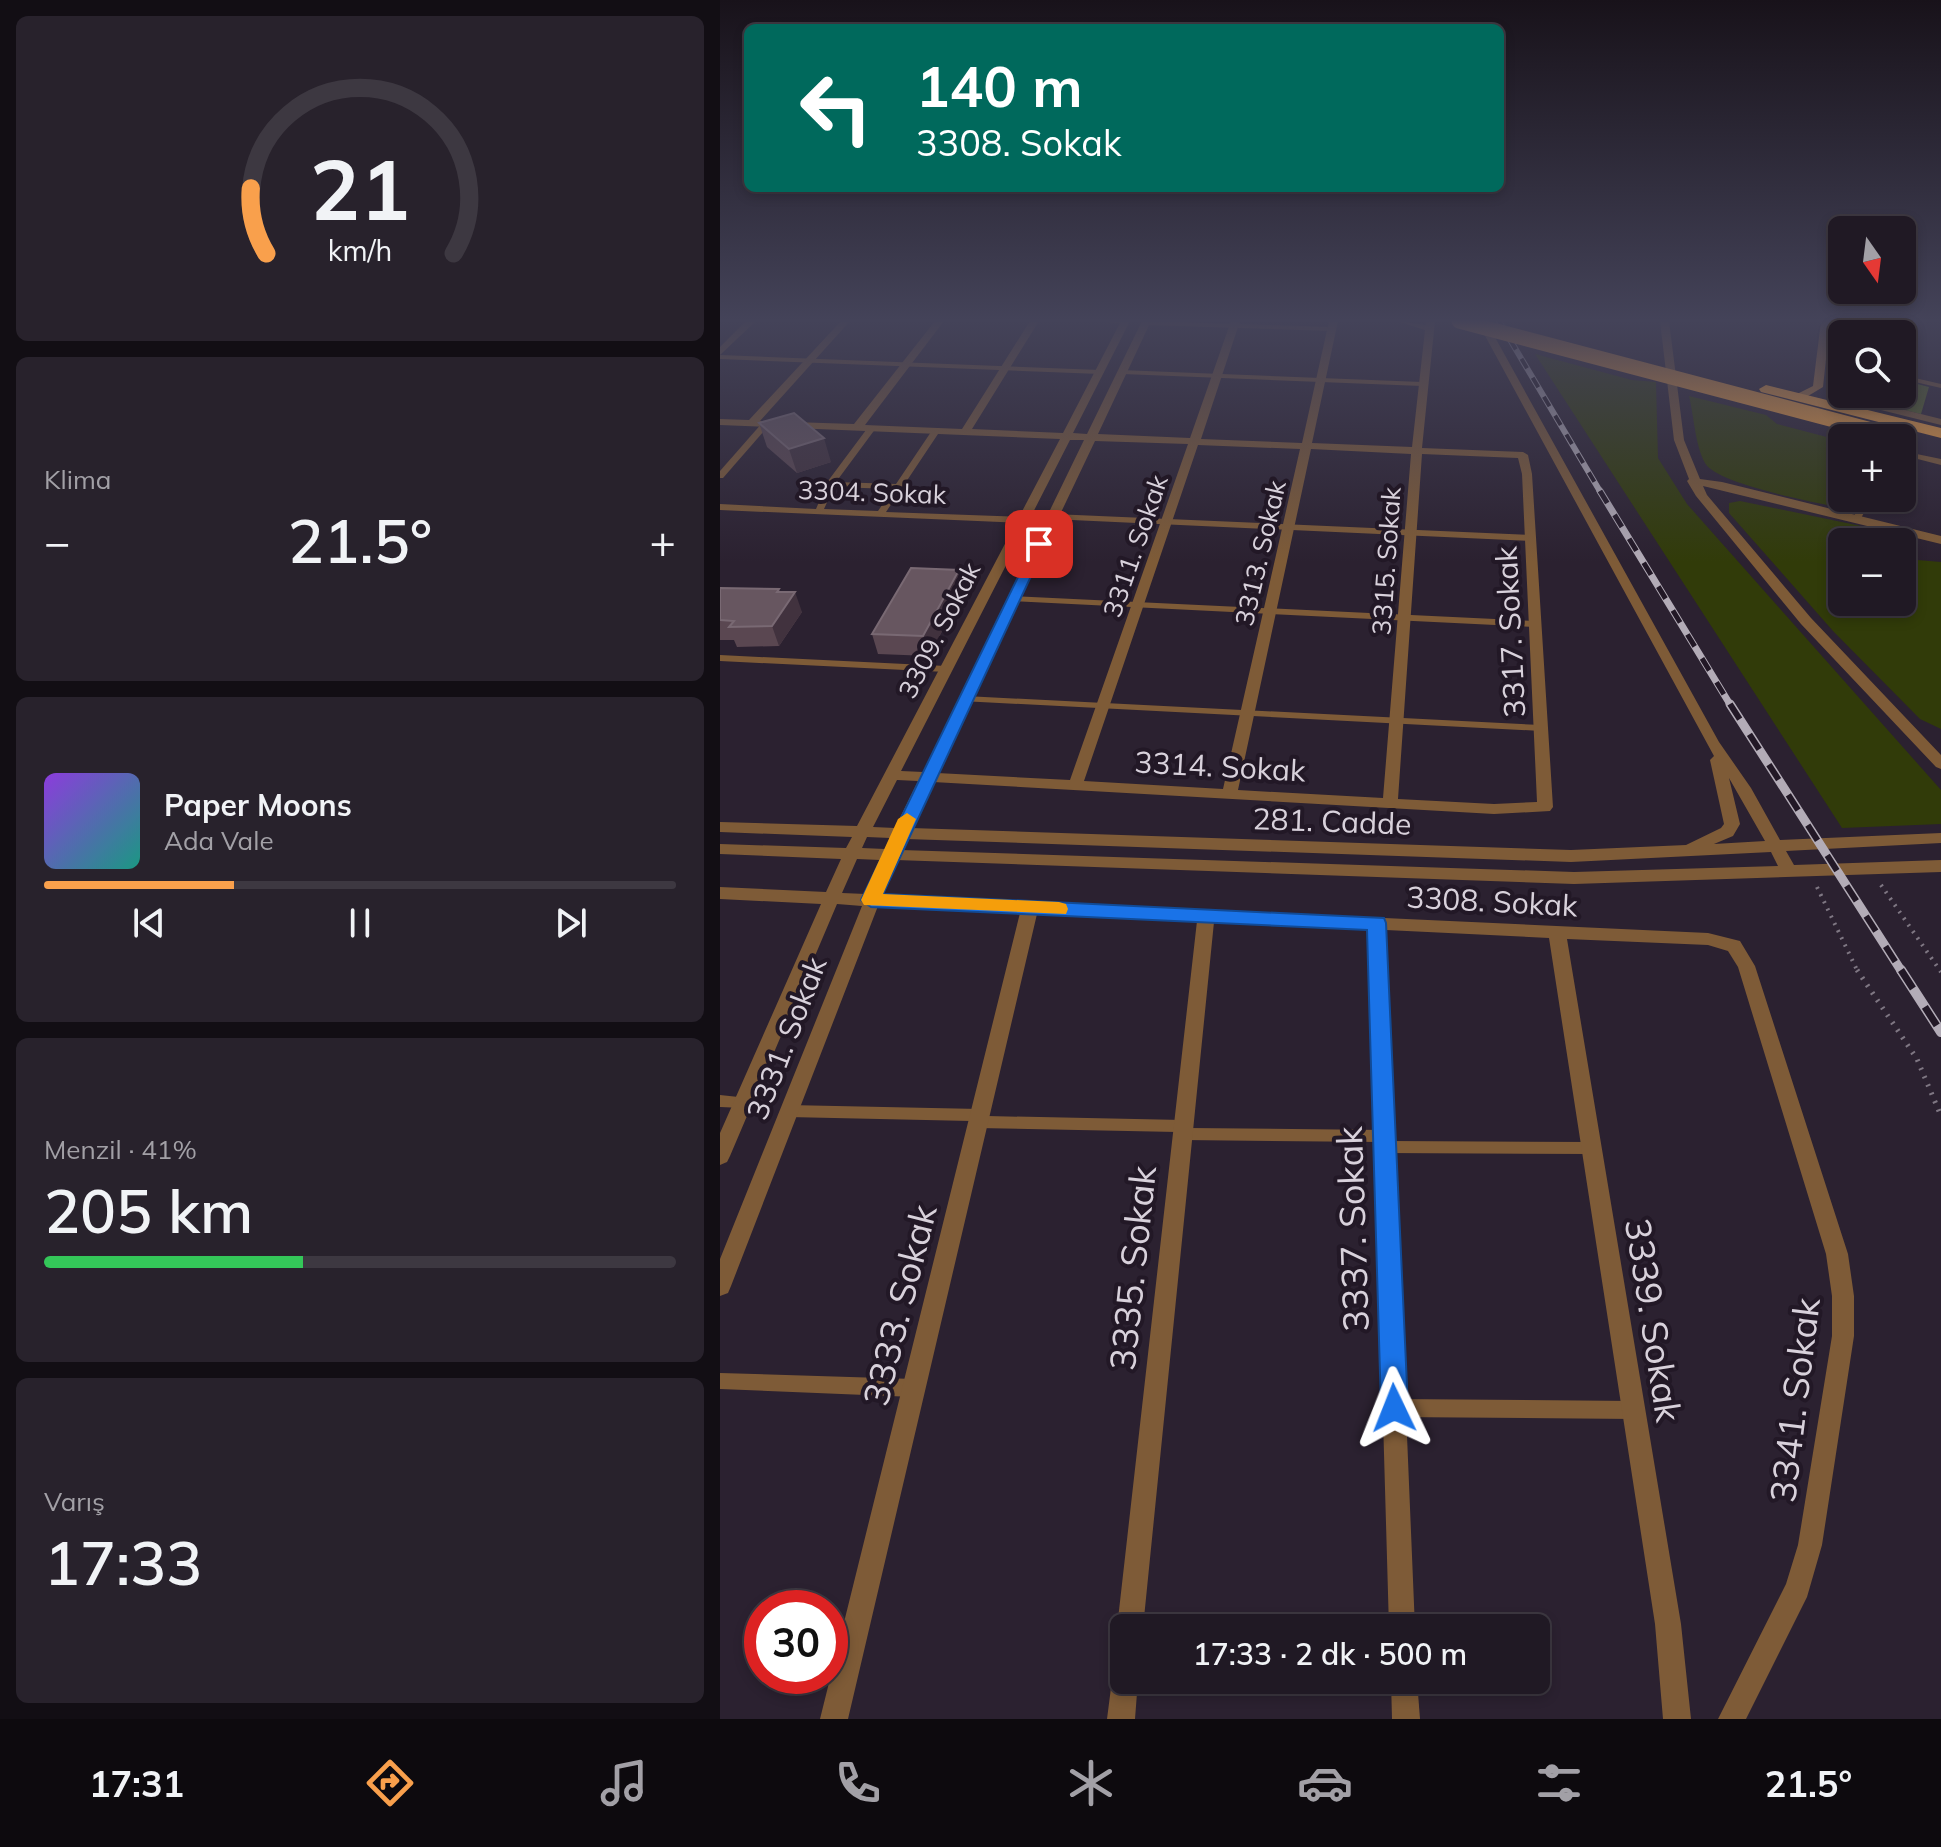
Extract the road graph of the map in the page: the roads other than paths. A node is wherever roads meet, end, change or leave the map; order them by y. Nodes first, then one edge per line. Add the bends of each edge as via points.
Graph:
1 (772, 401) edge
2 (878, 401) edge
3 (985, 401) edge
4 (1084, 401) edge
5 (1109, 401) edge
6 (1209, 401) edge
7 (1317, 401) edge
8 (1421, 401) edge
9 (1525, 401) edge
10 (1674, 401) edge
11 (1739, 401) edge
12 (1873, 408) edge
13 (1881, 408) edge
14 (720, 422) edge
15 (1941, 422) edge
16 (752, 423) junction
17 (766, 424) junction
18 (1828, 427) edge
19 (857, 428) junction
20 (872, 428) junction
21 (936, 431) junction
22 (965, 432) junction
23 (1941, 433) edge
24 (1066, 436) junction
25 (1091, 438) junction
26 (1195, 442) junction
27 (1307, 447) junction
28 (1916, 448) edge
29 (1941, 448) edge
30 (1417, 451) junction
31 (1916, 453) edge
32 (1941, 462) edge
33 (720, 476) edge
34 (1693, 481) junction
35 (831, 484) junction
36 (898, 487) junction
37 (1702, 496) junction
38 (1763, 497) junction
39 (720, 507) edge
40 (819, 511) junction
41 (1860, 512) edge
42 (880, 514) junction
43 (1053, 517) junction
44 (1857, 518) junction
45 (1023, 520) junction
46 (1167, 522) junction
47 (1289, 527) junction
48 (1411, 533) junction
49 (1531, 538) junction
50 (1941, 540) edge
51 (1013, 599) junction
52 (1138, 605) junction
53 (1270, 611) junction
54 (1404, 618) junction
55 (1535, 624) junction
56 (720, 658) edge
57 (946, 669) junction
58 (965, 699) junction
59 (1103, 706) junction
60 (1247, 713) junction
61 (1397, 721) junction
62 (1541, 728) junction
63 (1712, 743) junction
64 (1926, 746) junction
65 (1941, 758) edge
66 (1941, 764) edge
67 (891, 775) junction
68 (927, 777) junction
69 (1075, 786) junction
70 (1229, 794) junction
71 (1390, 803) junction
72 (1545, 807) joint
73 (720, 827) edge
74 (862, 832) junction
75 (900, 834) junction
76 (1941, 838) edge
77 (1775, 845) junction
78 (720, 849) edge
79 (1677, 852) junction
80 (851, 854) junction
81 (890, 855) junction
82 (1941, 866) edge
83 (1798, 872) junction
84 (720, 893) edge
85 (830, 898) junction
86 (871, 900) junction
87 (1030, 907) junction
88 (1206, 916) junction
89 (1377, 923) junction
90 (1557, 932) junction
91 (1734, 946) joint
92 (720, 1101) edge
93 (743, 1102) junction
94 (788, 1111) junction
95 (979, 1118) junction
96 (1183, 1130) junction
97 (1385, 1141) junction
98 (1592, 1148) junction
99 (720, 1156) edge
100 (720, 1286) edge
101 (720, 1381) edge
102 (914, 1388) junction
103 (1394, 1408) junction
104 (1634, 1410) junction
105 (1131, 1614) edge
106 (1401, 1614) edge
107 (1124, 1694) edge
108 (1405, 1694) edge
109 (834, 1719) edge
110 (1121, 1719) edge
111 (1406, 1719) edge
112 (1677, 1719) edge
113 (1732, 1719) edge

1 - 16 street
2 - 19 street
3 - 22 street
4 - 24 street, 3309. Sokak
5 - 25 street, 3309. Sokak
6 - 26 street, 3311. Sokak
7 - 27 street, 3313. Sokak
8 - 30 street, 3315. Sokak
9 - 63 street
10 - 34 street via 1679,440
11 - 18 highway, bridge
12 - 23 highway
13 - 15 street
14 - 16 street
16 - 17 street
17 - 19 street
17 - 33 lane
19 - 20 street
20 - 21 street
20 - 35 lane
21 - 22 street
21 - 36 lane
22 - 24 street
24 - 25 street
24 - 45 street, 3309. Sokak
25 - 26 street
25 - 43 street, 3309. Sokak
26 - 27 street
26 - 46 street, 3311. Sokak
27 - 30 street
27 - 47 street, 3313. Sokak
28 - 29 highway
30 - 48 street, 3315. Sokak
30 - 49 street, 3317. Sokak via 1523,455
31 - 32 street
34 - 37 street
34 - 38 street
35 - 36 lane
35 - 40 lane
36 - 42 lane
37 - 38 street
37 - 64 street via 1806,621
38 - 44 street
39 - 40 lane, 3304. Sokak
40 - 42 lane, 3304. Sokak
41 - 44 lane
42 - 45 lane, 3304. Sokak
43 - 46 lane
43 - 51 street, 3309. Sokak
44 - 50 street
45 - 57 street, 3309. Sokak
46 - 47 lane
46 - 52 street, 3311. Sokak
47 - 48 lane
47 - 53 street, 3313. Sokak
48 - 49 lane
48 - 54 street, 3315. Sokak
49 - 55 street, 3317. Sokak
51 - 52 lane
51 - 58 street, 3309. Sokak
52 - 53 lane
52 - 59 street, 3311. Sokak
53 - 54 lane
53 - 60 street, 3313. Sokak
54 - 55 lane
54 - 61 street, 3315. Sokak
55 - 62 street, 3317. Sokak
56 - 57 lane
57 - 67 street, 3309. Sokak
58 - 59 lane
58 - 68 street, 3309. Sokak
59 - 60 lane
59 - 69 street, 3311. Sokak
60 - 61 lane
60 - 70 street, 3313. Sokak
61 - 62 lane
61 - 71 street, 3315. Sokak
62 - 72 street, 3317. Sokak
63 - 77 street
63 - 79 street via 1732,824 1727,832
64 - 65 street
64 - 66 street
67 - 68 street, 3314. Sokak
67 - 74 street, 3309. Sokak
68 - 69 street, 3314. Sokak
68 - 75 street, 3309. Sokak
69 - 70 street, 3314. Sokak
70 - 71 street, 3314. Sokak
71 - 72 street, 3314. Sokak
73 - 74 street, 281. Cadde
74 - 75 street, 281. Cadde
74 - 80 street, 3309. Sokak
75 - 79 street, 281. Cadde via 1507,855
75 - 81 street, 3309. Sokak
76 - 77 street, 281. Cadde
77 - 79 street, 281. Cadde
77 - 83 street
78 - 80 street, 281. Cadde
80 - 81 street, 281. Cadde
80 - 85 street, 3331. Sokak
81 - 83 street, 281. Cadde via 1574,878
81 - 86 street, 3331. Sokak
82 - 83 street, 281. Cadde
84 - 85 street, 3308. Sokak
85 - 86 street, 3308. Sokak
85 - 93 street, 3331. Sokak
86 - 87 street, 3308. Sokak
86 - 94 street, 3331. Sokak
87 - 88 street, 3308. Sokak
87 - 95 street, 3333. Sokak
88 - 89 street, 3308. Sokak
88 - 96 street, 3335. Sokak
89 - 90 street, 3308. Sokak
89 - 97 street, 3337. Sokak
90 - 91 street, 3308. Sokak via 1708,939
90 - 98 street, 3339. Sokak
91 - 113 street, 3341. Sokak via 1746,966 1837,1254 1843,1336 1810,1545 1798,1588
92 - 93 lane
93 - 99 street, 3331. Sokak
94 - 95 lane
94 - 100 street, 3331. Sokak
95 - 96 lane
95 - 102 street, 3333. Sokak
96 - 97 lane
96 - 105 street, 3335. Sokak
97 - 98 lane
97 - 103 street, 3337. Sokak
98 - 104 street, 3339. Sokak
101 - 102 lane
102 - 109 street, 3333. Sokak
103 - 104 lane
103 - 106 street, 3337. Sokak
104 - 112 street, 3339. Sokak via 1668,1624
107 - 110 street
108 - 111 street

